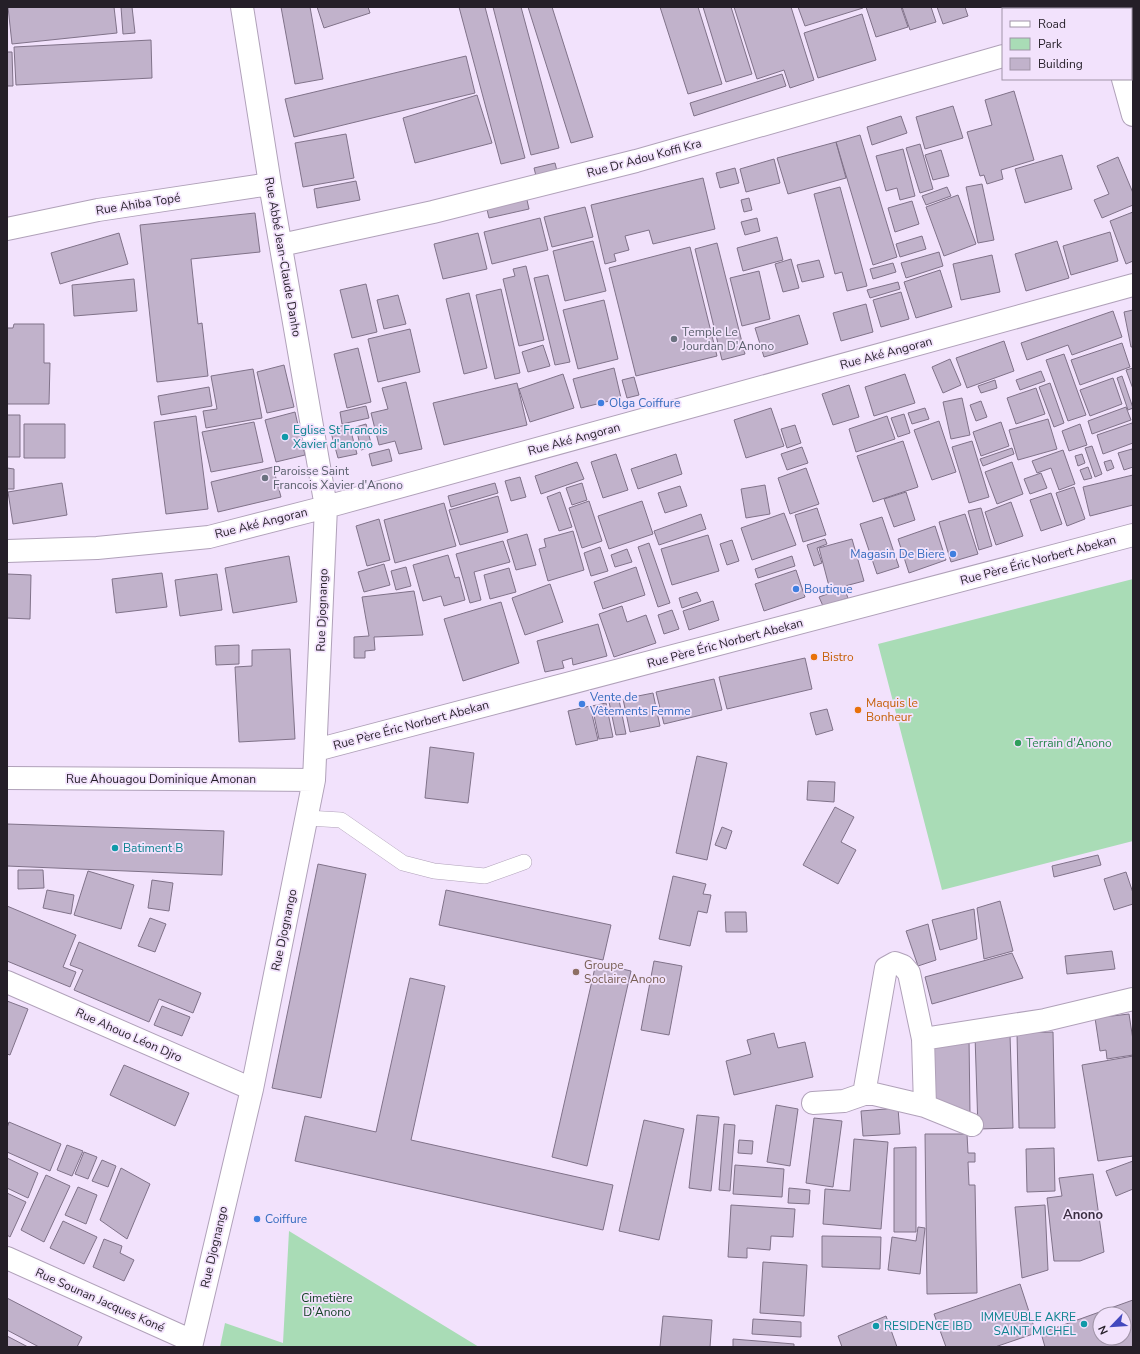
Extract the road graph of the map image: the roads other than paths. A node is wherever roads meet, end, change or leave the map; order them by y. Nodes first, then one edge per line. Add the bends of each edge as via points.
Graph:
1 (242, 7) edge
2 (1002, 56) edge
3 (1122, 80) edge
4 (1133, 115) edge
5 (270, 184) junction
6 (7, 229) edge
7 (281, 244) junction
8 (1133, 285) edge
9 (326, 507) junction
10 (1133, 535) edge
11 (7, 551) edge
12 (316, 750) junction
13 (7, 778) edge
14 (314, 780) junction
15 (307, 818) junction
16 (524, 862) dead end
17 (7, 982) edge
18 (1133, 999) edge
19 (923, 1039) junction
20 (252, 1089) junction
21 (864, 1094) junction
22 (813, 1103) dead end
23 (925, 1106) junction
24 (972, 1125) dead end
25 (7, 1258) edge
26 (192, 1344) edge

1 - 5 street, Rue Abbé Jean-Claude Danho
2 - 7 street, Rue Dr Adou Koffi Kra via 636,161 433,212
3 - 4 street
5 - 6 street, Rue Ahiba Topé via 98,210
5 - 7 street, Rue Abbé Jean-Claude Danho
7 - 9 street, Rue Abbé Jean-Claude Danho
8 - 9 street, Rue Aké Angoran
9 - 11 street, Rue Aké Angoran via 209,537 98,548
9 - 12 street, Rue Djognango
10 - 12 street, Rue Père Éric Norbert Abekan
12 - 14 street, Rue Djognango
13 - 14 street, Rue Ahouagou Dominique Amonan
14 - 15 street, Rue Djognango
15 - 16 lane via 341,820 402,862 434,871 485,876
15 - 20 street, Rue Djognango
17 - 20 street, Rue Ahouo Léon Djro
18 - 19 street via 1045,1020
19 - 21 street via 908,973 903,966 895,963 886,968
19 - 23 street
20 - 26 street, Rue Djognango
21 - 22 street via 844,1101
21 - 23 street
23 - 24 street
25 - 26 street, Rue Sounan Jacques Koné

